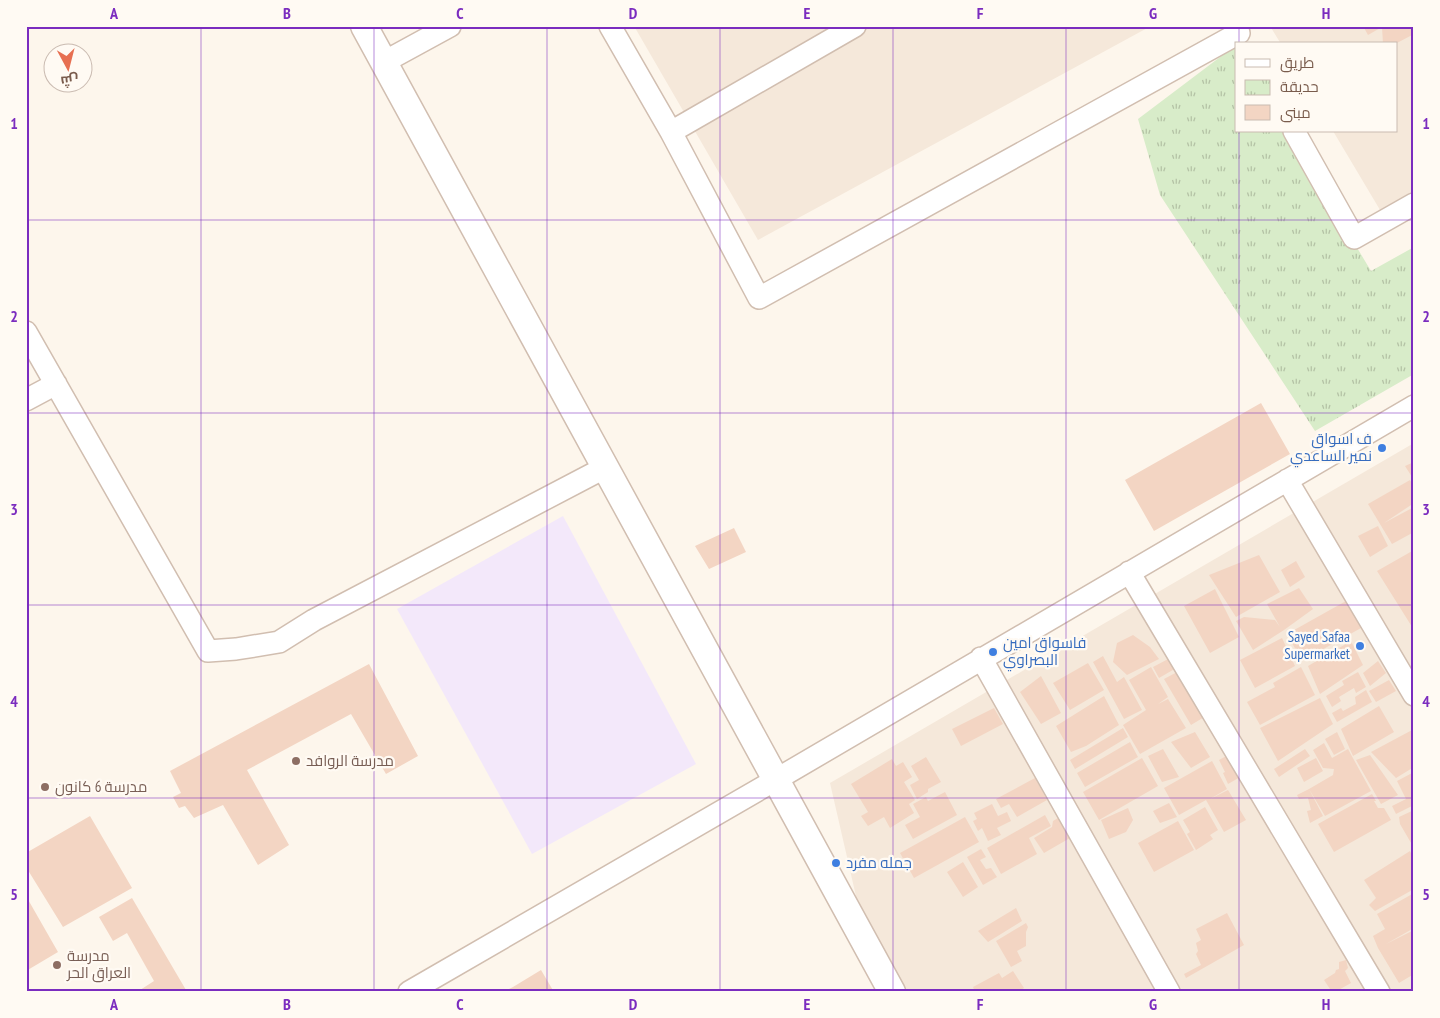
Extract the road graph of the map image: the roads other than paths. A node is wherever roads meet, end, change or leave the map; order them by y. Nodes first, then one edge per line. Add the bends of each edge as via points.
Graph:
1 (364, 26) edge
2 (450, 26) edge
3 (610, 26) edge
4 (855, 26) edge
5 (1240, 34) edge
6 (384, 62) junction
7 (671, 132) junction
8 (1295, 132) edge
9 (1414, 204) edge
10 (26, 332) edge
11 (56, 384) junction
12 (26, 400) edge
13 (1414, 406) edge
14 (606, 467) junction
15 (1286, 480) junction
16 (1129, 572) junction
17 (981, 658) junction
18 (1414, 695) edge
19 (777, 779) junction
20 (409, 992) edge
21 (892, 992) edge
22 (1169, 992) edge
23 (1379, 992) edge

1 - 6 street
2 - 6 street
3 - 7 street
4 - 7 street
5 - 7 street via 759,298
6 - 14 street
8 - 9 street via 1354,238
10 - 11 street
11 - 12 street
11 - 14 street via 208,651 236,650 279,642 314,620
13 - 15 street
14 - 19 street
15 - 16 street
15 - 18 street
16 - 17 street
16 - 23 street
17 - 19 street
17 - 22 street
19 - 20 street
19 - 21 street

